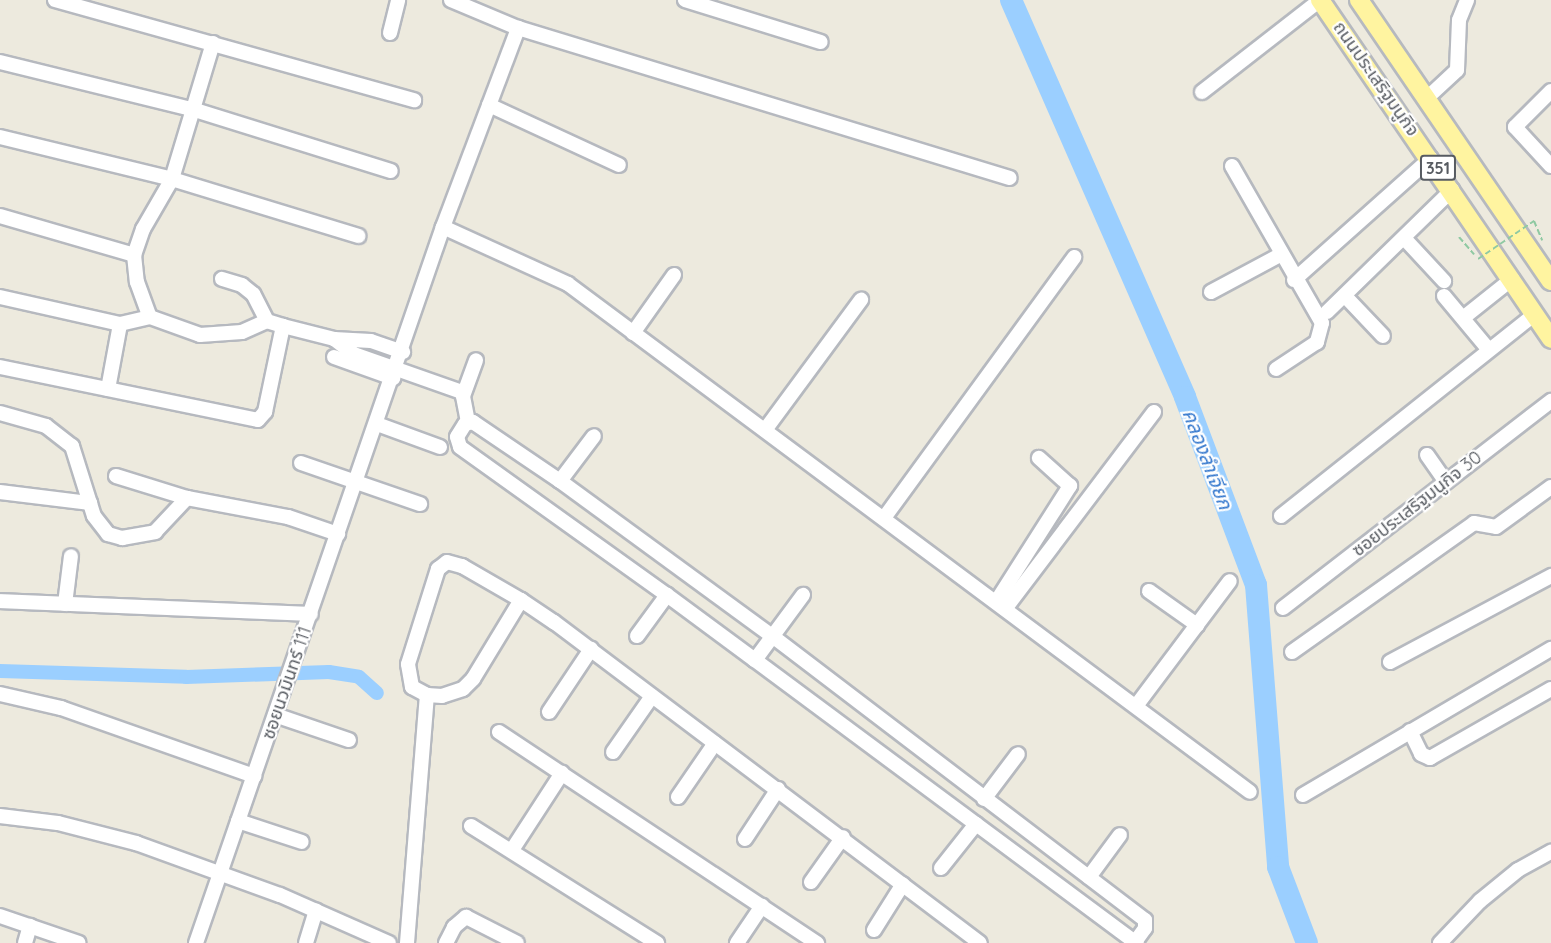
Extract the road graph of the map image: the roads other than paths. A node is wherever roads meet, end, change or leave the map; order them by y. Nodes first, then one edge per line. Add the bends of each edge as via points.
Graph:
1 (55, 0) edge
2 (451, 0) edge
3 (685, 0) edge
4 (1320, 0) edge
5 (1359, 0) edge
6 (1467, 0) edge
7 (394, 1) edge
8 (518, 28) junction
9 (390, 33) dead end
10 (821, 42) dead end
11 (213, 44) junction
12 (0, 62) edge
13 (1551, 91) edge
14 (1202, 92) dead end
15 (1427, 98) junction
16 (414, 100) dead end
17 (489, 105) junction
18 (195, 110) junction
19 (0, 137) edge
20 (1431, 158) junction
21 (620, 165) dead end
22 (1232, 165) dead end
23 (1551, 166) edge
24 (391, 171) dead end
25 (1010, 178) dead end
26 (172, 179) junction
27 (1452, 190) junction
28 (0, 216) edge
29 (443, 227) junction
30 (359, 236) dead end
31 (1404, 238) junction
32 (135, 255) junction
33 (1280, 255) junction
34 (1074, 257) dead end
35 (674, 275) dead end
36 (222, 279) dead end
37 (1512, 279) junction
38 (1294, 280) junction
39 (1444, 281) dead end
40 (1551, 281) edge
41 (1211, 292) dead end
42 (1345, 296) junction
43 (1444, 296) dead end
44 (0, 297) edge
45 (861, 300) dead end
46 (1327, 312) dead end
47 (1535, 314) junction
48 (150, 317) junction
49 (1463, 318) junction
50 (267, 321) junction
51 (120, 324) junction
52 (283, 326) junction
53 (633, 333) junction
54 (1383, 336) dead end
55 (334, 339) junction
56 (1551, 339) edge
57 (1489, 350) junction
58 (403, 352) junction
59 (334, 357) dead end
60 (476, 360) dead end
61 (0, 366) edge
62 (1276, 369) dead end
63 (395, 373) junction
64 (108, 389) junction
65 (459, 391) dead end
66 (1551, 401) edge
67 (1154, 412) dead end
68 (0, 413) edge
69 (468, 422) junction
70 (377, 424) junction
71 (765, 430) junction
72 (594, 436) dead end
73 (440, 447) dead end
74 (1427, 455) dead end
75 (1038, 458) dead end
76 (301, 463) dead end
77 (116, 476) dead end
78 (356, 481) junction
79 (560, 481) junction
80 (1446, 482) junction
81 (1551, 487) edge
82 (0, 492) edge
83 (187, 498) junction
84 (90, 503) junction
85 (420, 504) dead end
86 (1281, 516) dead end
87 (884, 518) junction
88 (338, 534) junction
89 (71, 556) dead end
90 (1551, 576) edge
91 (1230, 581) dead end
92 (1149, 591) dead end
93 (668, 595) junction
94 (803, 595) dead end
95 (521, 600) junction
96 (0, 601) edge
97 (65, 604) junction
98 (1000, 606) junction
99 (1283, 608) dead end
100 (311, 615) junction
101 (1197, 625) junction
102 (637, 636) dead end
103 (772, 636) junction
104 (591, 649) junction
105 (1551, 649) edge
106 (1292, 652) dead end
107 (755, 660) junction
108 (1389, 662) dead end
109 (1551, 689) edge
110 (0, 694) edge
111 (427, 695) junction
112 (652, 696) junction
113 (1136, 706) junction
114 (549, 712) dead end
115 (275, 715) junction
116 (1410, 731) junction
117 (499, 732) dead end
118 (349, 740) dead end
119 (715, 743) junction
120 (613, 752) dead end
121 (1018, 754) dead end
122 (562, 773) junction
123 (254, 776) junction
124 (778, 789) junction
125 (1250, 792) dead end
126 (1303, 795) dead end
127 (678, 797) dead end
128 (984, 799) junction
129 (0, 816) edge
130 (238, 821) junction
131 (976, 824) junction
132 (471, 825) dead end
133 (1120, 835) dead end
134 (843, 837) junction
135 (745, 839) dead end
136 (302, 842) dead end
137 (512, 850) junction
138 (1549, 857) edge
139 (941, 868) dead end
140 (221, 872) junction
141 (1089, 877) junction
142 (811, 882) dead end
143 (903, 884) junction
144 (762, 906) junction
145 (316, 910) junction
146 (0, 916) edge
147 (30, 926) junction
148 (874, 930) dead end
149 (963, 938) edge
150 (25, 943) edge
151 (79, 943) edge
152 (196, 943) edge
153 (306, 943) edge
154 (389, 943) edge
155 (407, 943) edge
156 (446, 943) edge
157 (517, 943) edge
158 (657, 943) edge
159 (737, 943) edge
160 (817, 943) edge
161 (980, 943) edge
162 (1136, 943) edge
163 (1440, 943) edge

1 - 11 street
2 - 8 street
3 - 10 street
4 - 14 street
4 - 20 main road, ถนนประเสริฐมนูกิจ / 351
5 - 15 main road, ถนนประเสริฐมนูกิจ / 351
6 - 15 street via 1459,20 1457,70
7 - 9 street
8 - 17 street
8 - 25 street
11 - 16 street
11 - 18 street
12 - 18 street
13 - 23 street via 1515,127
15 - 40 main road, ถนนประเสริฐมนูกิจ / 351
17 - 21 street
17 - 29 street
18 - 24 street
18 - 26 street
19 - 26 street
20 - 27 main road, ถนนประเสริฐมนูกิจ / 351
20 - 38 street
22 - 33 street
26 - 30 street
26 - 32 street via 143,229
27 - 31 street
27 - 37 main road, ถนนประเสริฐมนูกิจ / 351
28 - 32 street
29 - 53 street via 568,284
29 - 58 street
31 - 39 street
31 - 42 street
32 - 48 street via 137,282
33 - 38 street
33 - 41 street
34 - 87 street
35 - 53 street
36 - 50 street via 242,285 253,294
37 - 47 main road, ถนนประเสริฐมนูกิจ / 351
37 - 49 street
38 - 62 street via 1322,323 1322,332 1317,342
42 - 46 street
42 - 54 street
43 - 49 street
44 - 51 street
45 - 71 street
47 - 56 main road, ถนนประเสริฐมนูกิจ / 351
47 - 57 street
48 - 50 street via 200,335 220,336
48 - 51 street
49 - 57 street
50 - 52 street
51 - 64 street
52 - 55 street
52 - 64 street via 265,412 258,420
53 - 71 street
55 - 58 street via 359,338
55 - 63 street via 354,354
57 - 86 street
58 - 63 street
59 - 63 street
60 - 69 street via 463,396
61 - 64 street
63 - 65 street
63 - 70 street
66 - 80 street, ซอยประเสริฐมนูกิจ 30
67 - 98 street
68 - 84 street via 46,426 72,446
69 - 79 street via 477,424
69 - 93 street via 457,437 460,447
70 - 73 street
70 - 78 street
71 - 87 street
72 - 79 street
74 - 80 street
75 - 98 street via 1070,486
76 - 78 street
77 - 83 street
78 - 85 street
78 - 88 street
79 - 103 street
80 - 99 street, ซอยประเสริฐมนูกิจ 30
81 - 106 street via 1496,527 1474,523
82 - 84 street
83 - 84 street via 155,532 122,538 100,526
83 - 88 street via 267,512
87 - 98 street
88 - 100 street
89 - 97 street
90 - 108 street
91 - 101 street
92 - 101 street
93 - 102 street
93 - 107 street
94 - 103 street
95 - 104 street
95 - 111 street via 473,679 454,694
95 - 111 street via 462,566 442,564 408,664 412,687
96 - 97 street, ซอยนวมินทร์ 111
97 - 100 street, ซอยนวมินทร์ 111
98 - 113 street
100 - 115 street, ซอยนวมินทร์ 111
101 - 113 street
103 - 107 street
103 - 128 street
104 - 112 street
104 - 114 street
105 - 116 street
107 - 131 street
109 - 116 street via 1430,758 1421,754
110 - 123 street via 61,708
111 - 155 street
112 - 119 street
112 - 120 street
113 - 125 street
115 - 118 street
115 - 123 street, ซอยนวมินทร์ 111
116 - 126 street
117 - 122 street
119 - 124 street
119 - 127 street
121 - 128 street
122 - 137 street
122 - 144 street
123 - 130 street, ซอยนวมินทร์ 111
124 - 134 street
124 - 135 street
128 - 141 street
129 - 140 street via 100,832
130 - 136 street
130 - 140 street, ซอยนวมินทร์ 111
131 - 139 street
131 - 162 street
132 - 137 street
133 - 141 street
134 - 142 street
134 - 143 street
137 - 158 street
138 - 163 street via 1518,870 1480,900
140 - 145 street
140 - 152 street, ซอยนวมินทร์ 111
141 - 162 street via 1145,920 1146,928
143 - 148 street
143 - 149 street
144 - 159 street
144 - 160 street
145 - 153 street
145 - 154 street
146 - 147 street
147 - 150 street
147 - 151 street
149 - 161 street
156 - 157 street via 454,927 466,917

